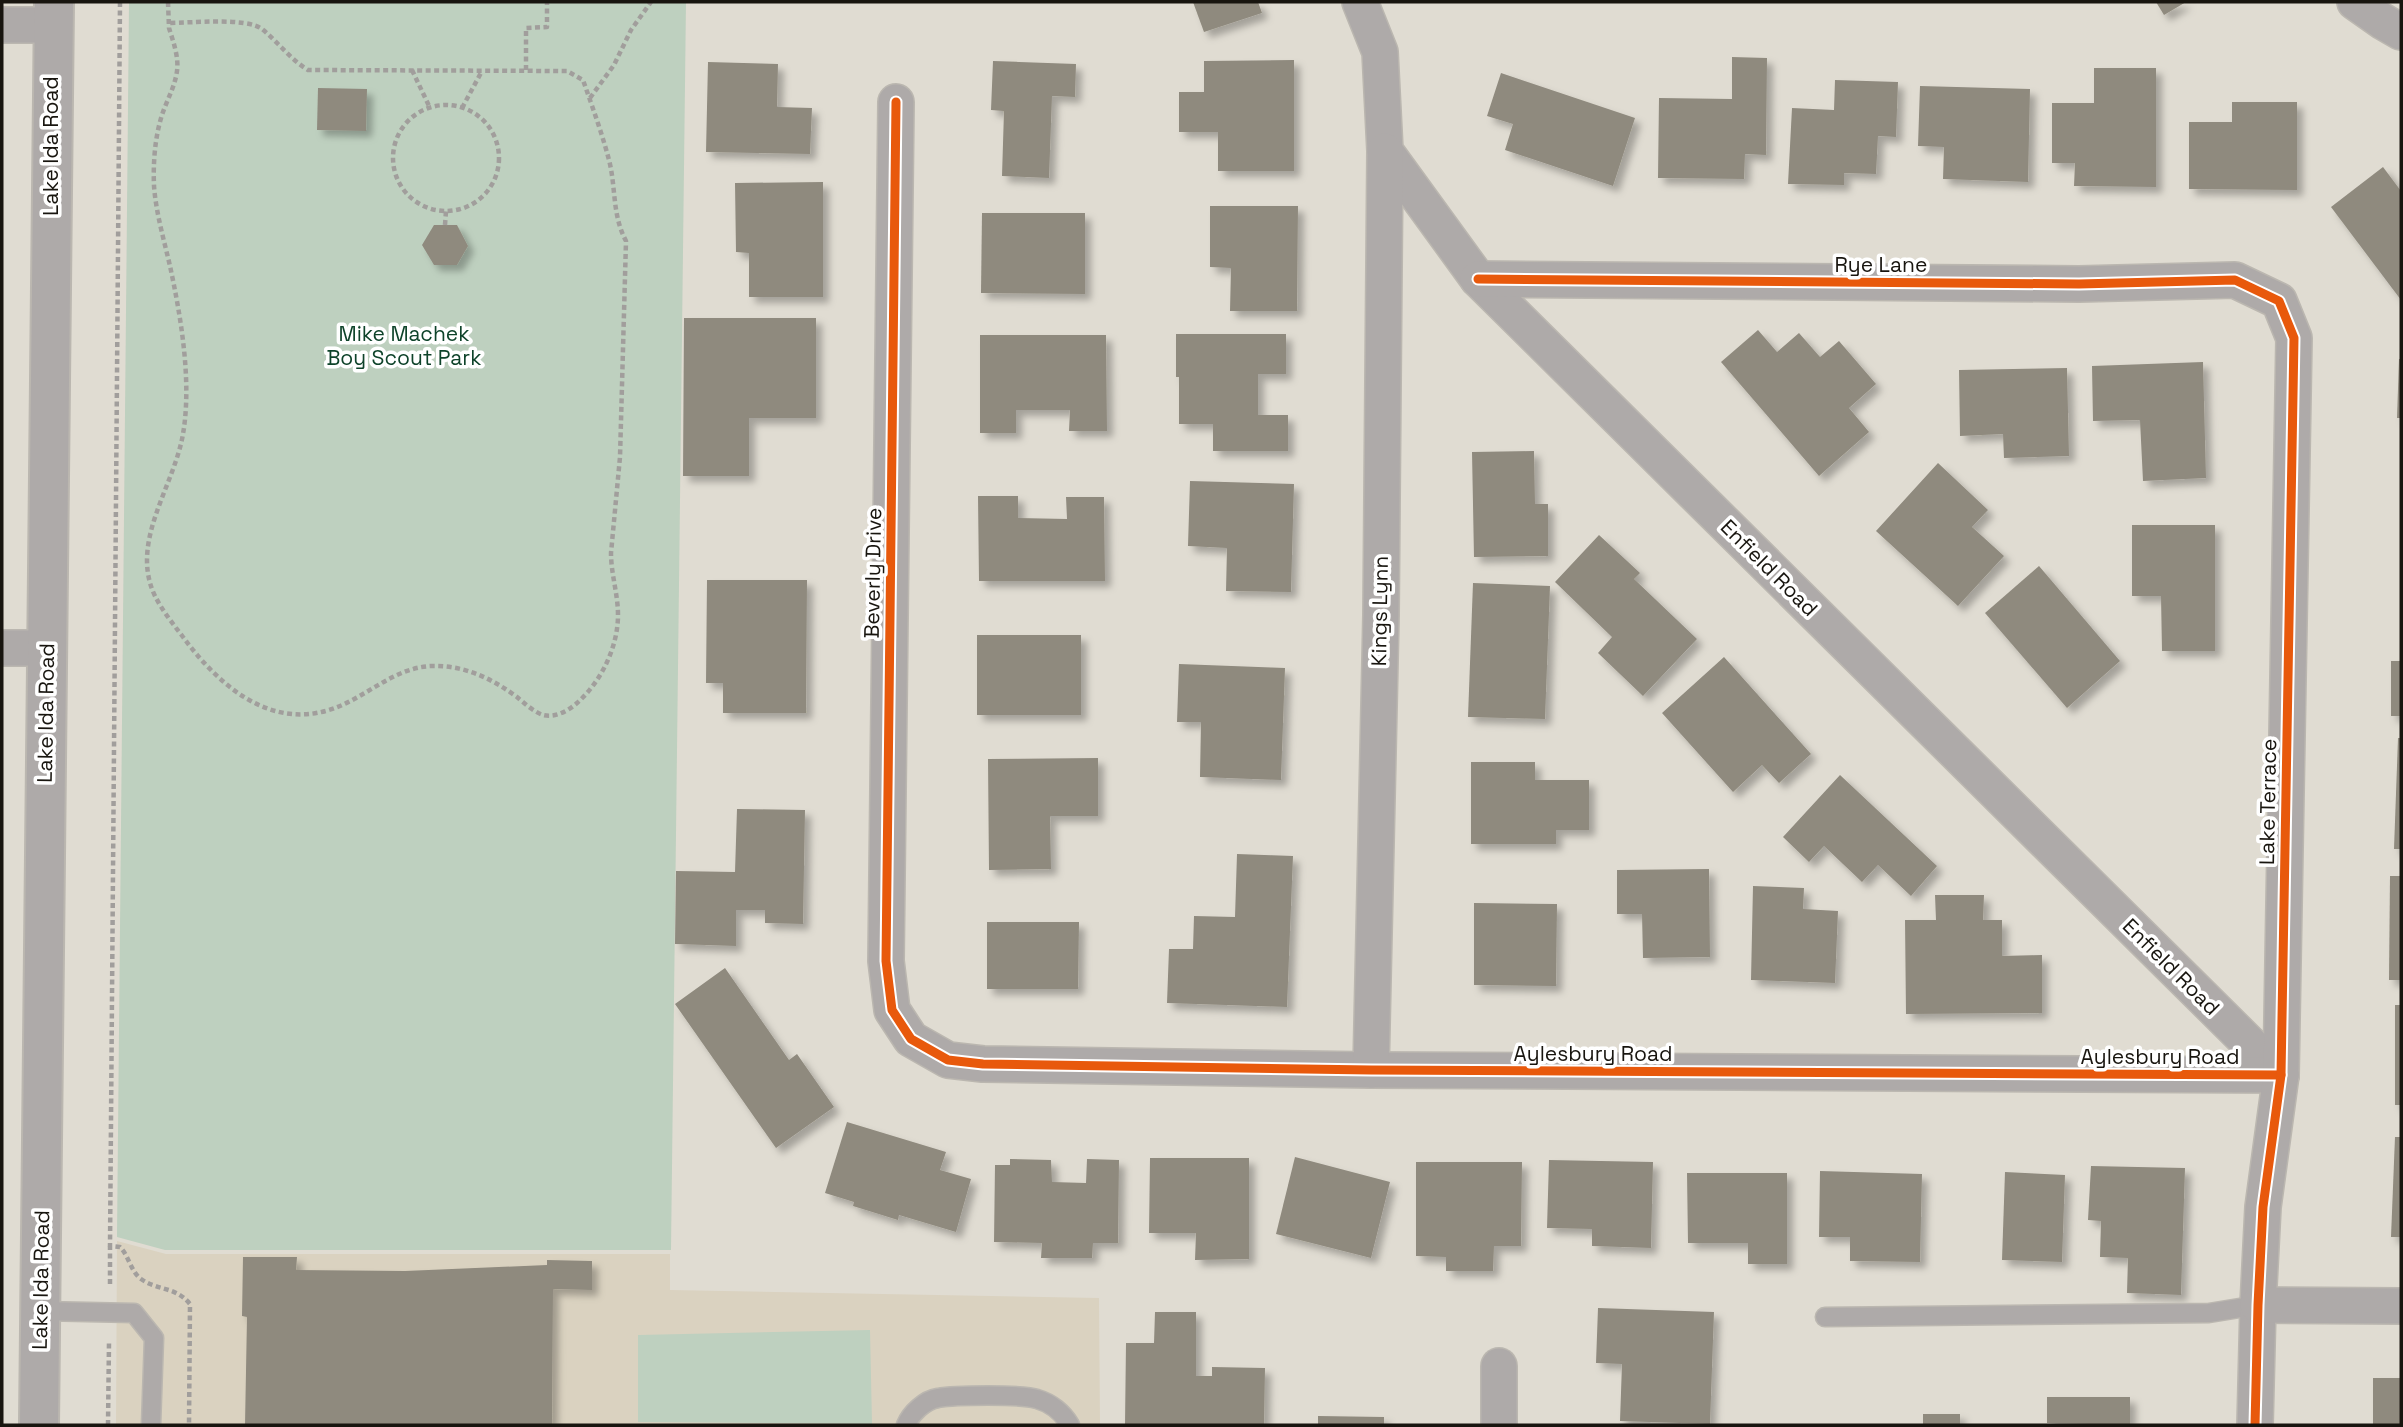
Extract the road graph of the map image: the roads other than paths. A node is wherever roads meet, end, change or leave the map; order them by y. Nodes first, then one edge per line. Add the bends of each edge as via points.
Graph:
1 (1360, 2) edge
2 (2355, 2) edge
3 (53, 14) edge
4 (2, 25) edge
5 (2401, 32) edge
6 (896, 102) dead end
7 (1385, 151) junction
8 (1478, 279) junction
9 (2278, 301) joint
10 (2, 648) edge
11 (47, 648) junction
12 (911, 1039) joint
13 (1371, 1070) junction
14 (2281, 1075) junction
15 (2258, 1304) junction
16 (2401, 1306) edge
17 (40, 1311) junction
18 (1825, 1317) dead end
19 (1499, 1366) dead end
20 (39, 1425) edge
21 (151, 1425) edge
22 (906, 1425) edge
23 (1070, 1425) edge
24 (1499, 1425) edge
25 (2255, 1425) edge

1 - 7 street via 1380,52
2 - 5 street
3 - 4 street
3 - 11 street, Lake Ida Road
6 - 12 street, Beverly Drive via 886,961 892,1010
7 - 8 street, Enfield Road
7 - 13 street, Kings Lynn
8 - 9 street, Rye Lane via 2079,284 2235,280
8 - 14 street, Enfield Road
9 - 14 street, Lake Terrace via 2294,338
10 - 11 street
11 - 17 street, Lake Ida Road
12 - 13 street, Aylesbury Road via 948,1060 984,1063
13 - 14 street, Aylesbury Road
14 - 15 street, Lake Terrace via 2263,1207
15 - 16 street
15 - 18 lane via 2208,1313
15 - 25 street, Lake Terrace
17 - 20 street, Lake Ida Road
17 - 21 lane via 134,1313 154,1338
19 - 24 street
22 - 23 lane via 920,1407 937,1398 1023,1396 1054,1407

